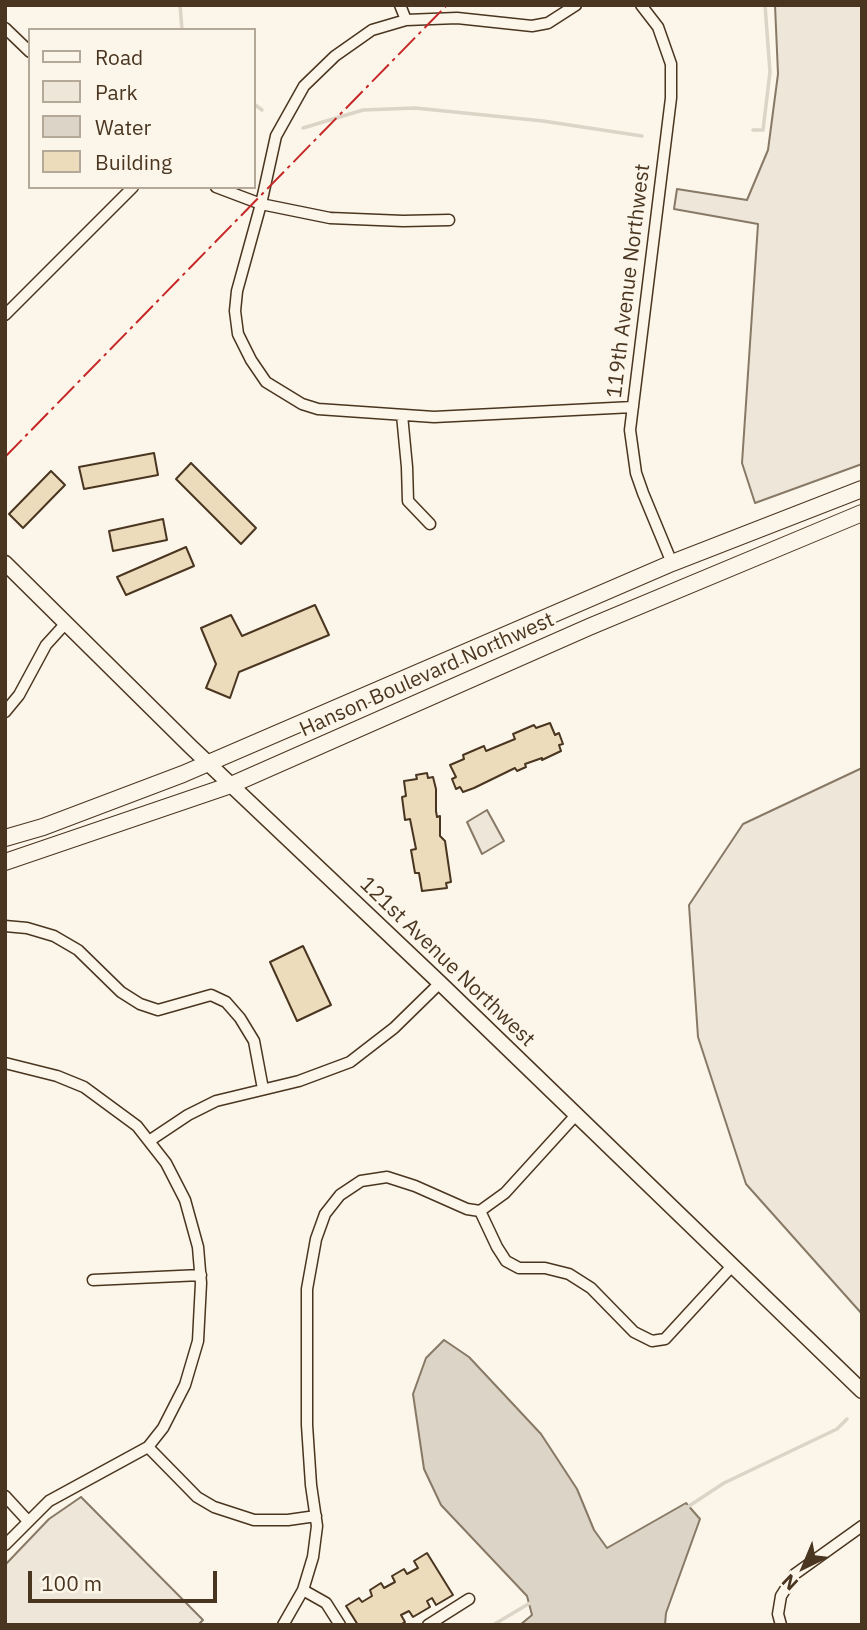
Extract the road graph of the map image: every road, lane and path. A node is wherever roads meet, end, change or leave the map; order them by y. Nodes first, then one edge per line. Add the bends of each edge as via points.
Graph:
1 (400, 5) edge
2 (576, 5) edge
3 (641, 5) edge
4 (406, 20) junction
5 (5, 28) edge
6 (14, 37) junction
7 (5, 46) edge
8 (28, 50) edge
9 (131, 189) edge
10 (221, 189) edge
11 (261, 204) junction
12 (449, 220) dead end
13 (5, 314) edge
14 (633, 407) junction
15 (402, 415) junction
16 (862, 489) edge
17 (796, 513) junction
18 (862, 513) edge
19 (430, 524) dead end
20 (5, 563) edge
21 (673, 563) junction
22 (66, 622) junction
23 (553, 642) junction
24 (5, 712) edge
25 (208, 763) junction
26 (231, 785) junction
27 (5, 838) edge
28 (5, 862) edge
29 (5, 926) edge
30 (440, 983) junction
31 (5, 1063) edge
32 (262, 1089) junction
33 (575, 1116) junction
34 (149, 1141) junction
35 (480, 1211) junction
36 (733, 1266) junction
37 (201, 1275) junction
38 (93, 1280) dead end
39 (862, 1391) edge
40 (148, 1447) junction
41 (5, 1496) edge
42 (316, 1516) junction
43 (29, 1521) junction
44 (862, 1526) edge
45 (5, 1545) edge
46 (303, 1590) junction
47 (469, 1599) dead end
48 (283, 1625) edge
49 (340, 1625) edge
50 (428, 1625) edge
51 (781, 1625) edge

1 - 4 street
2 - 4 street via 548,23 532,26 457,18
3 - 14 street, 119th Avenue Northwest via 658,27 671,64 671,99
4 - 11 street via 372,30 304,86 276,136
5 - 6 street
6 - 7 street
6 - 8 street
9 - 13 street
10 - 11 street
11 - 12 street via 330,218
11 - 15 street via 235,311 238,334 251,360 266,382 318,410
14 - 15 street
14 - 21 street, 119th Avenue Northwest via 630,430 636,473
15 - 19 street via 408,501
16 - 17 main road, Hanson Boulevard Northwest
17 - 21 main road, Hanson Boulevard Northwest
17 - 23 main road via 797,523 789,533 569,626
18 - 23 main road, Hanson Boulevard Northwest
20 - 22 street, 121st Avenue Northwest
21 - 25 main road, Hanson Boulevard Northwest
22 - 24 street via 46,645
22 - 25 street, 121st Avenue Northwest
23 - 26 main road, Hanson Boulevard Northwest
25 - 26 street, 121st Avenue Northwest
25 - 27 main road, Hanson Boulevard Northwest
26 - 28 main road, Hanson Boulevard Northwest
26 - 30 street, 121st Avenue Northwest
29 - 32 street via 54,936 78,950 140,1004 158,1010 211,995 226,1002 254,1041
30 - 32 street via 350,1062
30 - 33 street, 121st Avenue Northwest
31 - 34 street via 85,1087 131,1121
32 - 34 street via 216,1101
33 - 35 street via 505,1193
33 - 36 street, 121st Avenue Northwest
34 - 37 street via 185,1200
35 - 36 street via 506,1261 519,1268 569,1274 590,1288 634,1332 652,1341 665,1339
35 - 42 street via 387,1177 361,1181 340,1195 325,1214 307,1289 306,1403
36 - 39 street, 121st Avenue Northwest
37 - 38 street
37 - 40 street via 198,1341 185,1385
40 - 42 street via 197,1497 214,1507 254,1520
40 - 43 street via 49,1501
41 - 43 street
42 - 46 street via 313,1557
43 - 45 street
44 - 51 street via 795,1574 781,1596
46 - 48 street
46 - 49 street via 326,1603
47 - 50 street

